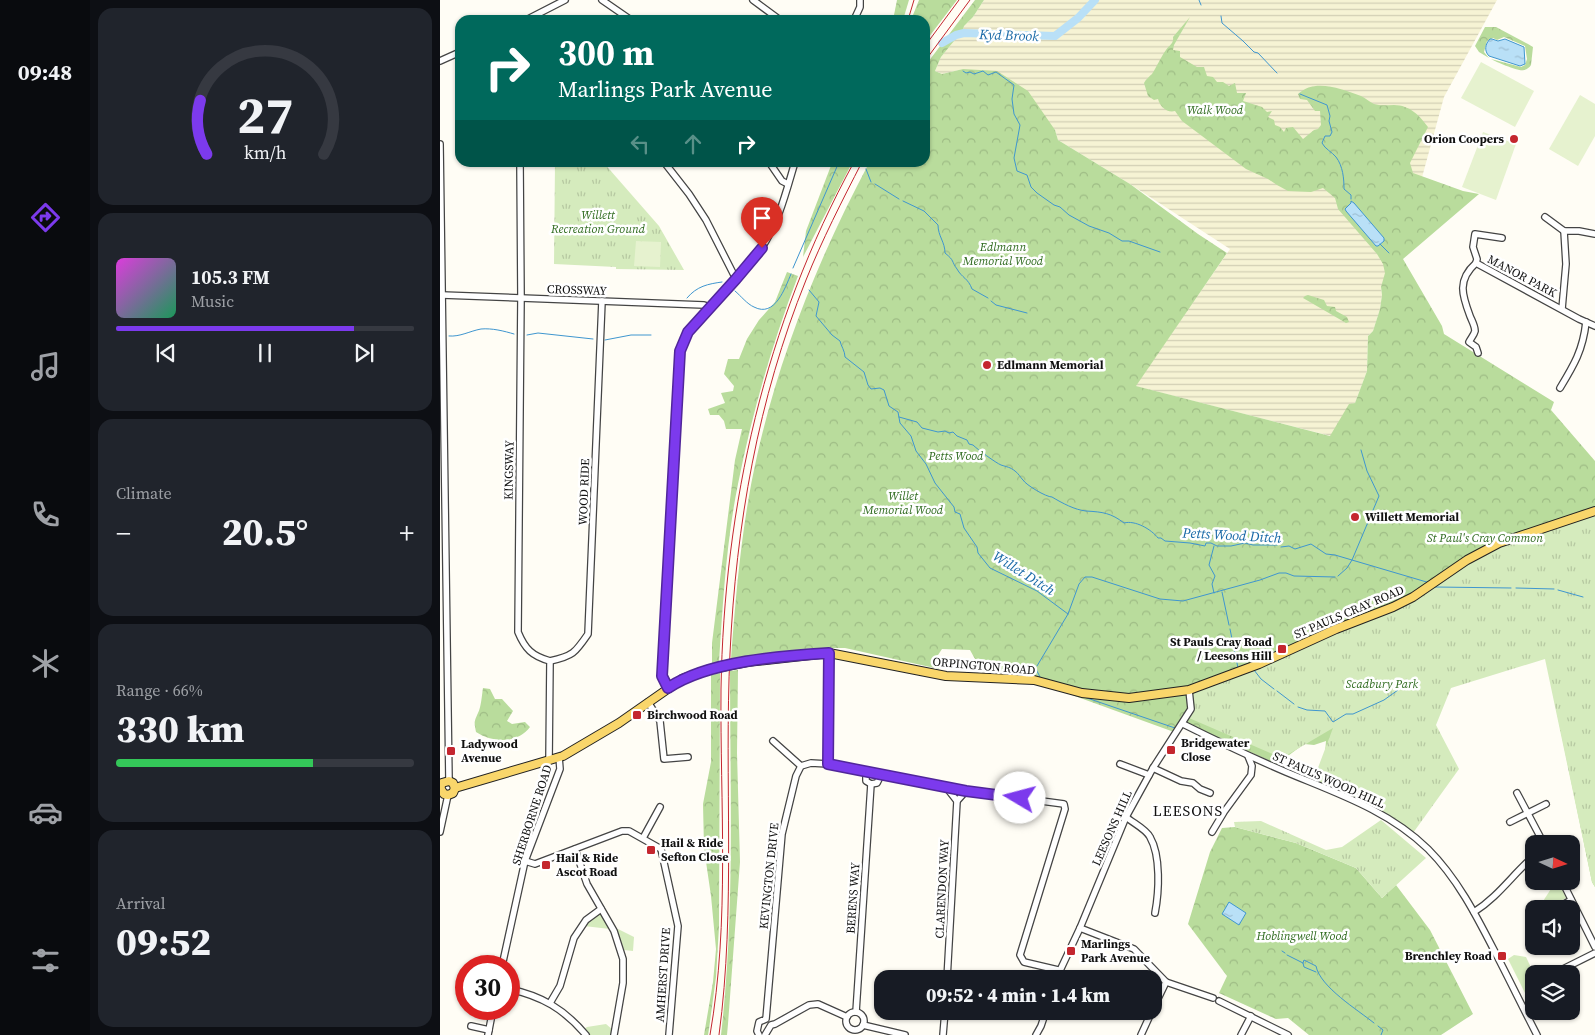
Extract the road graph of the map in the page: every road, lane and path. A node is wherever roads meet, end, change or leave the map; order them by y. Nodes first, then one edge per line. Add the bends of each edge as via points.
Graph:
1 (565, 0) edge
2 (602, 0) edge
3 (754, 0) edge
4 (860, 0) edge
5 (536, 15) edge
6 (624, 15) edge
7 (774, 15) edge
8 (856, 15) edge
9 (455, 54) edge
10 (440, 61) edge
11 (440, 144) edge
12 (520, 167) edge
13 (668, 167) edge
14 (772, 167) edge
15 (793, 167) edge
16 (788, 184) junction
17 (1545, 217) dead end
18 (1564, 231) junction
19 (1595, 234) edge
20 (1502, 238) dead end
21 (1476, 263) junction
22 (736, 279) junction
23 (441, 291) edge
24 (522, 297) junction
25 (602, 301) junction
26 (710, 307) junction
27 (1562, 309) junction
28 (1586, 322) junction
29 (1595, 326) edge
30 (1478, 353) dead end
31 (1560, 388) dead end
32 (1595, 511) edge
33 (829, 653) junction
34 (550, 661) junction
35 (668, 688) junction
36 (1189, 690) junction
37 (440, 695) edge
38 (447, 697) junction
39 (648, 702) junction
40 (1183, 724) junction
41 (773, 741) dead end
42 (1248, 756) junction
43 (559, 757) junction
44 (688, 757) dead end
45 (549, 761) junction
46 (828, 764) junction
47 (1120, 764) dead end
48 (801, 766) junction
49 (1153, 768) junction
50 (866, 772) junction
51 (881, 775) junction
52 (1148, 775) junction
53 (449, 781) junction
54 (871, 784) junction
55 (946, 787) junction
56 (440, 788) edge
57 (455, 788) junction
58 (966, 791) junction
59 (1210, 793) dead end
60 (1517, 793) dead end
61 (448, 795) junction
62 (957, 801) junction
63 (1546, 804) dead end
64 (660, 807) dead end
65 (1528, 813) junction
66 (1126, 817) junction
67 (1510, 822) dead end
68 (440, 832) edge
69 (1212, 832) dead end
70 (1539, 835) edge
71 (643, 838) junction
72 (575, 849) junction
73 (526, 861) junction
74 (1525, 863) edge
75 (1566, 890) edge
76 (1571, 900) edge
77 (601, 909) junction
78 (1474, 912) junction
79 (1155, 914) dead end
80 (1580, 917) edge
81 (1080, 928) junction
82 (1595, 946) edge
83 (1595, 953) edge
84 (505, 955) edge
85 (1571, 965) edge
86 (947, 970) edge
87 (1058, 970) joint
88 (1166, 982) junction
89 (1162, 990) edge
90 (520, 991) edge
91 (550, 1003) junction
92 (856, 1012) junction
93 (1251, 1016) junction
94 (848, 1017) junction
95 (766, 1019) junction
96 (944, 1020) edge
97 (1043, 1020) edge
98 (1148, 1020) edge
99 (771, 1024) junction
100 (864, 1025) junction
101 (471, 1026) dead end
102 (488, 1032) edge
103 (855, 1033) edge
104 (942, 1034) edge
105 (586, 1035) edge
106 (614, 1035) edge
107 (669, 1035) edge
108 (759, 1035) edge
109 (765, 1035) edge
110 (905, 1035) edge
111 (1036, 1035) edge
112 (1141, 1035) edge
113 (1241, 1035) edge
114 (1288, 1035) edge
115 (1537, 1035) edge

1 - 5 street
2 - 6 street
3 - 7 street
4 - 8 street
9 - 10 street
11 - 23 street
12 - 24 street, KINGSWAY
13 - 22 street via 706,220
14 - 16 street
15 - 16 street
16 - 22 street via 774,227
17 - 18 street
18 - 19 street
18 - 27 street via 1566,264
20 - 21 street via 1475,234
21 - 27 street, MANOR PARK
21 - 30 street, MANOR PARK via 1462,283 1462,294 1475,328 1469,342
22 - 26 street
23 - 24 street, CROSSWAY
23 - 38 street
24 - 25 street, CROSSWAY
24 - 34 street, KINGSWAY via 518,632 531,654
25 - 26 street, CROSSWAY
25 - 34 street, WOOD RIDE via 588,634 576,652
26 - 35 street via 688,332 680,351 662,676
27 - 28 street, MANOR PARK
28 - 29 street, MANOR PARK
28 - 31 street via 1578,358
32 - 36 main road, ST PAULS CRAY ROAD via 1499,543 1393,607
33 - 35 main road, ORPINGTON ROAD, bridge via 707,670
33 - 36 main road, ORPINGTON ROAD via 946,676 1034,680 1091,694 1129,698
33 - 46 street
34 - 45 street
35 - 39 main road, ORPINGTON ROAD
36 - 40 street, LEESONS HILL via 1191,709
37 - 38 street
38 - 53 street
39 - 43 main road, ORPINGTON ROAD
39 - 44 street via 660,720 664,759
40 - 42 street, ST PAUL'S WOOD HILL
40 - 49 street, LEESONS HILL
41 - 48 street
42 - 69 street via 1251,776
42 - 78 street, ST PAUL'S WOOD HILL via 1357,801 1402,827 1438,860
43 - 45 main road, ORPINGTON ROAD
43 - 73 street, SHERBORNE ROAD via 560,769
45 - 57 main road, ORPINGTON ROAD
46 - 48 street
46 - 50 street
47 - 52 street
48 - 95 street, KEVINGTON DRIVE via 782,834
49 - 52 street, LEESONS HILL
49 - 59 street
50 - 51 street
50 - 54 street, BERENS WAY via 865,778
51 - 54 street via 877,783
51 - 55 street
52 - 66 street, LEESONS HILL
53 - 56 main road via 442,783
53 - 57 main road
54 - 92 street, BERENS WAY
55 - 58 street
55 - 62 street
56 - 61 main road
57 - 61 main road
58 - 62 street
58 - 87 street via 1064,804 1020,955 1024,962
60 - 65 street
61 - 68 street
62 - 86 street, CLARENDON WAY
63 - 65 street
64 - 71 street
65 - 67 street
65 - 70 street
66 - 79 street via 1150,836 1158,861
66 - 81 street, LEESONS HILL
71 - 72 street via 622,831
71 - 107 street, AMHERST DRIVE via 661,849 678,926
72 - 73 street via 535,864
72 - 77 street via 587,884
73 - 84 street, SHERBORNE ROAD
74 - 78 street via 1492,900
75 - 76 street
77 - 91 street via 586,920 574,938 560,986
77 - 106 street via 614,930 624,968
78 - 115 street, ST PAUL'S WOOD HILL
80 - 82 street
81 - 87 street, LEESONS HILL
81 - 88 street via 1134,949
83 - 85 street
88 - 89 street
88 - 93 street
90 - 91 street
91 - 105 street
92 - 94 street
92 - 100 street via 863,1017
93 - 113 street
93 - 114 street
94 - 99 street via 818,1004 809,1005
94 - 103 street via 848,1026
95 - 99 street
95 - 108 street, KEVINGTON DRIVE via 759,1022
96 - 104 street
97 - 111 street
98 - 112 street
99 - 109 street
100 - 103 street
100 - 110 street
101 - 102 street

